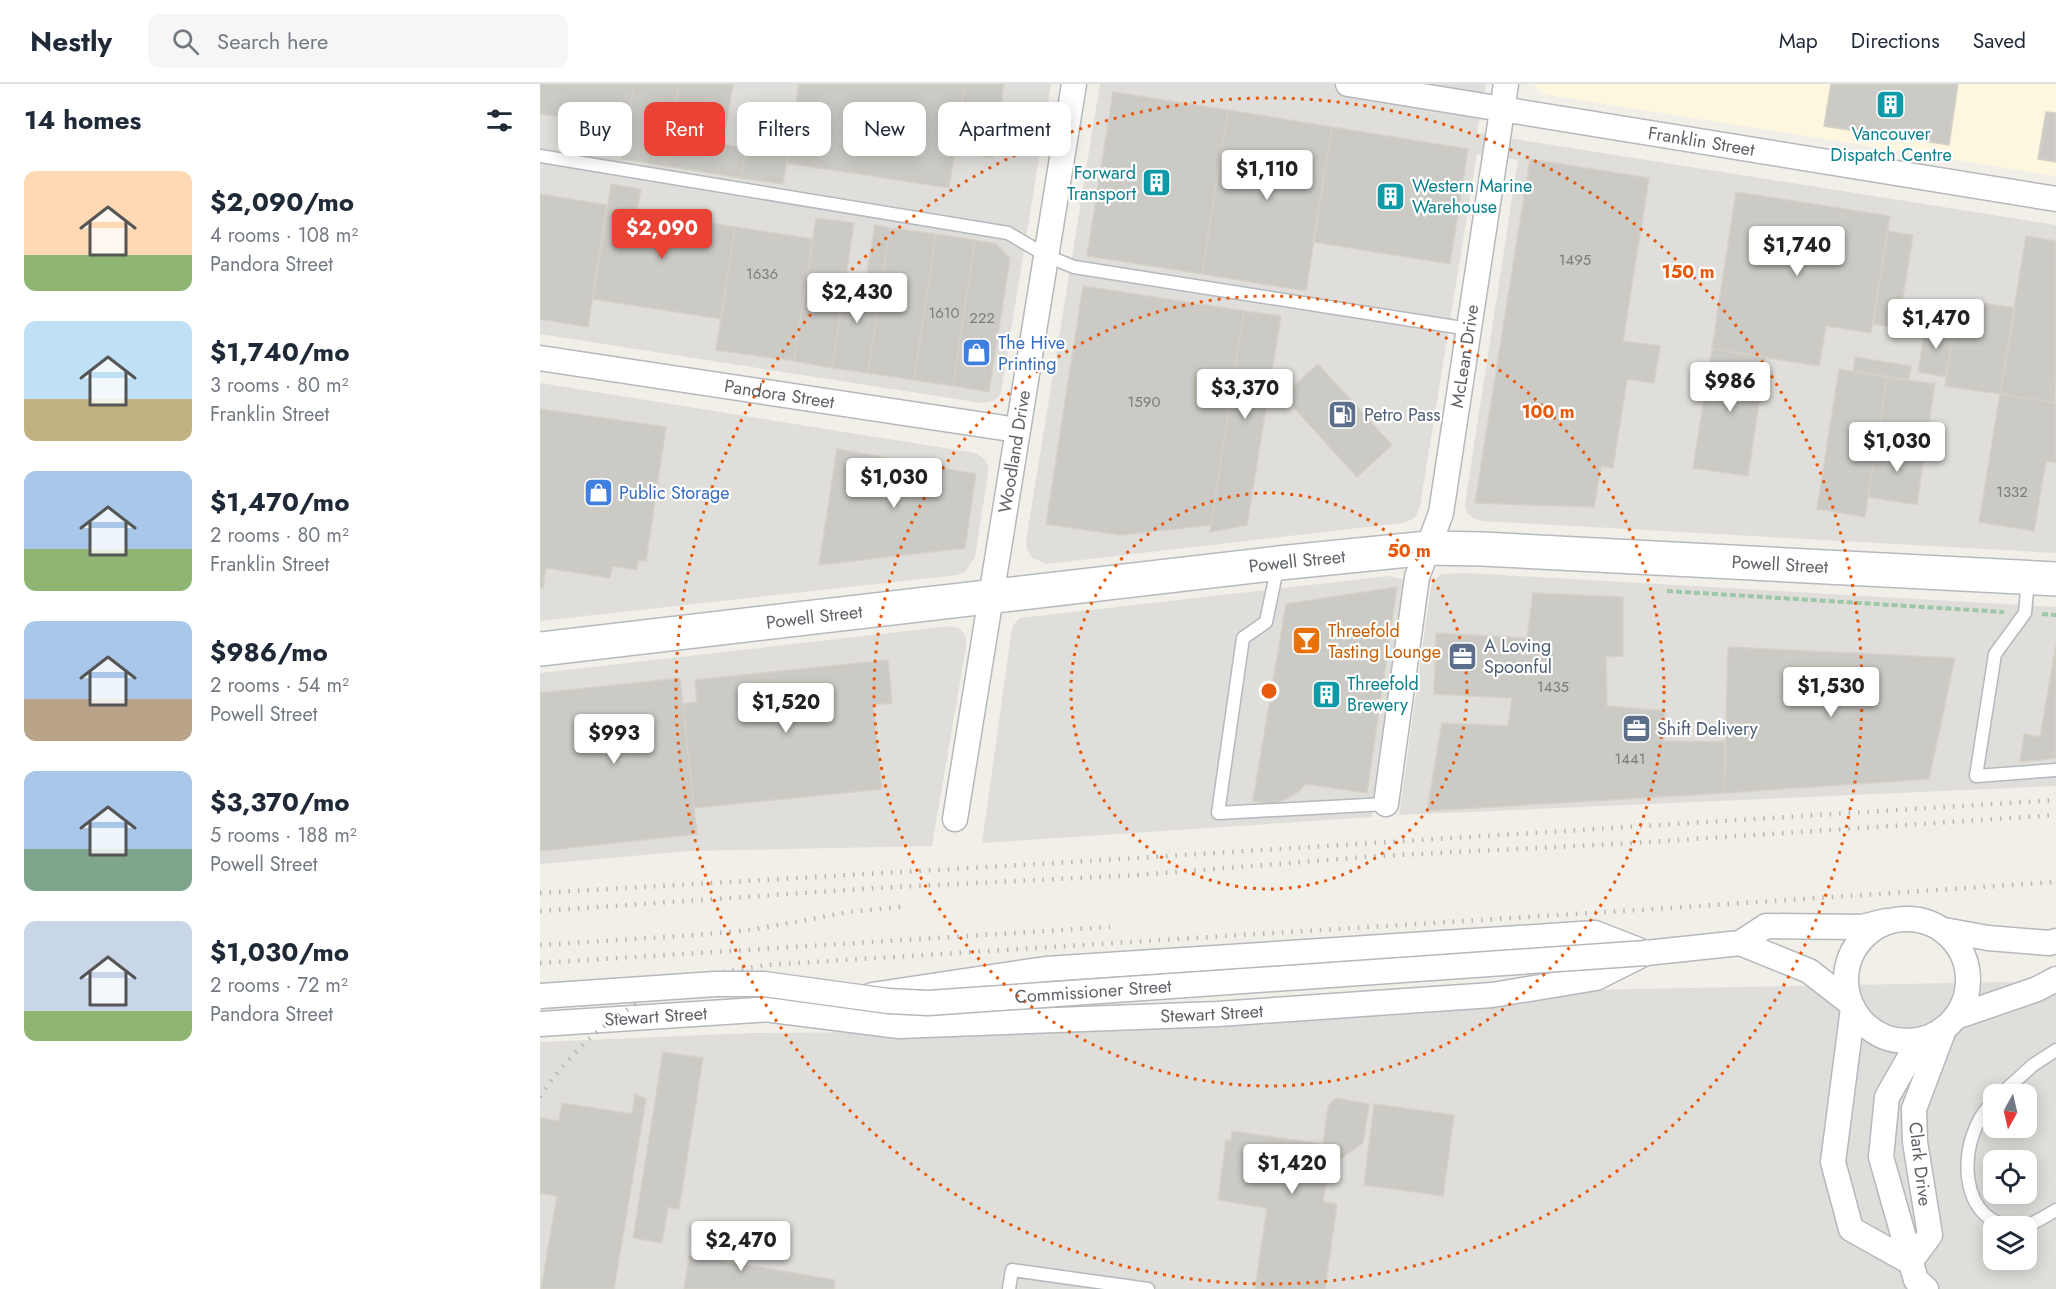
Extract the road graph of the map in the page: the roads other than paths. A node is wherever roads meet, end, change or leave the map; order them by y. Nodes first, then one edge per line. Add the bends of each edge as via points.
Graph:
1 (1074, 84) edge
2 (1348, 84) edge
3 (1506, 84) edge
4 (1503, 109) junction
5 (540, 156) edge
6 (2056, 199) edge
7 (1047, 256) junction
8 (1469, 329) junction
9 (540, 358) edge
10 (1017, 430) junction
11 (1428, 548) junction
12 (1279, 563) junction
13 (2042, 578) edge
14 (991, 597) junction
15 (540, 649) edge
16 (2056, 770) edge
17 (1386, 804) joint
18 (955, 819) dead end
19 (1886, 921) junction
20 (1944, 930) junction
21 (1740, 943) junction
22 (2054, 943) edge
23 (1646, 953) junction
24 (2056, 979) edge
25 (540, 996) edge
26 (1851, 1005) junction
27 (772, 1010) junction
28 (540, 1024) edge
29 (1949, 1024) junction
30 (1919, 1041) junction
31 (2056, 1050) edge
32 (2012, 1084) edge
33 (1983, 1116) edge
34 (2056, 1210) edge
35 (1910, 1262) junction
36 (1009, 1289) edge
37 (1148, 1289) edge
38 (1926, 1289) edge

1 - 7 street, Woodland Drive
2 - 4 street, Franklin Street
3 - 4 street, McLean Drive
4 - 6 street, Franklin Street
4 - 8 street, McLean Drive
5 - 7 lane via 1008,233
7 - 8 lane via 1074,267
7 - 10 street, Woodland Drive
8 - 11 street, McLean Drive via 1441,513
9 - 10 street, Pandora Street
10 - 14 street, Woodland Drive
11 - 12 main road, Powell Street
11 - 13 main road, Powell Street
11 - 17 street, McLean Drive via 1417,577
12 - 14 main road, Powell Street
12 - 17 lane via 1266,622 1243,639 1218,813
13 - 16 lane via 2025,613 1995,654 1976,777
14 - 15 main road, Powell Street
14 - 18 street, Woodland Drive
19 - 20 street via 1926,921
19 - 21 street via 1862,927 1766,926
19 - 26 street via 1869,931 1851,954 1845,982
20 - 22 street
20 - 29 street via 1958,944 1969,981 1966,1000
21 - 23 street, Stewart Street
21 - 26 street via 1809,970
23 - 25 street, Commissioner Street, bridge via 928,1003 764,984
23 - 27 street, Stewart Street via 1595,933 1130,963 1047,969
23 - 27 street, Stewart Street via 1596,978 1492,995 1230,1013 899,1026
24 - 29 street
26 - 30 street via 1859,1019 1875,1032 1895,1040
26 - 35 street via 1833,1162 1851,1229
27 - 28 street, Stewart Street
29 - 30 street
29 - 35 street, Clark Drive via 1914,1109 1915,1142 1930,1235
30 - 35 street via 1887,1097 1881,1157
31 - 32 lane
33 - 34 lane via 1973,1129 1968,1149 1969,1178 1977,1207 1998,1225 2025,1226
35 - 38 street via 1916,1280
36 - 37 lane via 1012,1270

